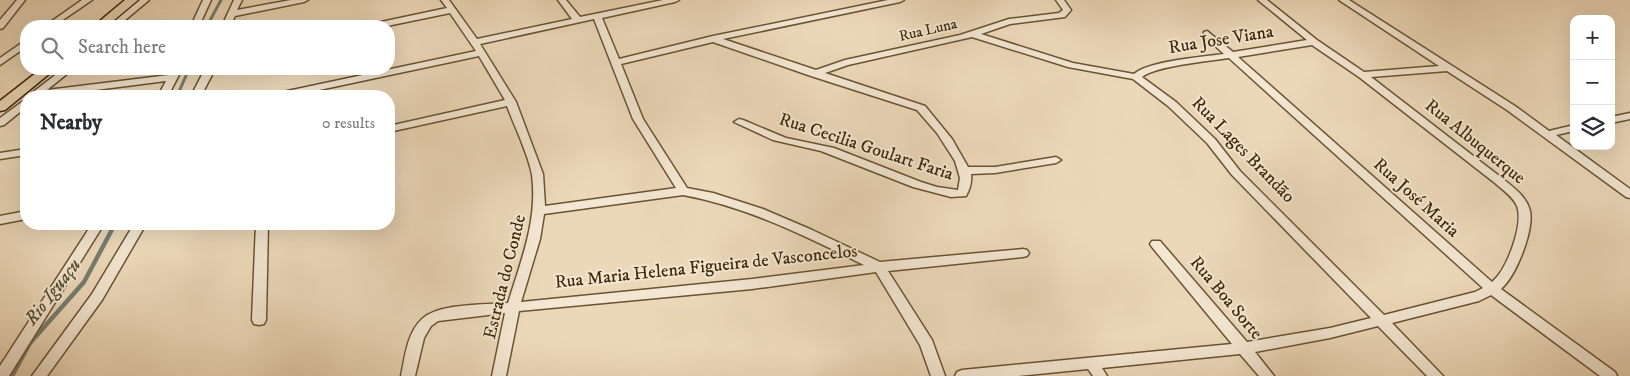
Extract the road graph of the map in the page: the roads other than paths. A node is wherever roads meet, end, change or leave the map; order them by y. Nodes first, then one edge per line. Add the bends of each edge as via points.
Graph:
1 (21, 0) edge
2 (88, 0) edge
3 (132, 0) edge
4 (144, 0) edge
5 (207, 0) edge
6 (238, 0) edge
7 (304, 0) edge
8 (445, 0) edge
9 (562, 0) edge
10 (675, 0) edge
11 (900, 0) edge
12 (1262, 0) edge
13 (1343, 0) edge
14 (1061, 2) edge
15 (0, 9) edge
16 (14, 9) junction
17 (451, 10) junction
18 (232, 14) junction
19 (597, 15) junction
20 (58, 20) edge
21 (107, 20) edge
22 (119, 20) edge
23 (198, 20) edge
24 (229, 20) edge
25 (577, 20) junction
26 (395, 22) edge
27 (0, 26) edge
28 (972, 34) junction
29 (1207, 34) dead end
30 (713, 39) junction
31 (475, 42) junction
32 (1314, 42) junction
33 (20, 47) edge
34 (481, 53) junction
35 (1232, 56) junction
36 (0, 62) edge
37 (615, 64) junction
38 (1447, 68) junction
39 (395, 71) edge
40 (814, 74) junction
41 (41, 75) edge
42 (60, 75) edge
43 (163, 75) edge
44 (174, 75) edge
45 (207, 75) edge
46 (377, 75) edge
47 (1362, 75) junction
48 (1136, 77) junction
49 (22, 90) edge
50 (42, 90) edge
51 (71, 90) edge
52 (166, 90) edge
53 (199, 90) edge
54 (306, 90) edge
55 (20, 91) edge
56 (512, 102) junction
57 (0, 107) edge
58 (20, 107) edge
59 (1630, 116) edge
60 (1615, 119) edge
61 (739, 122) dead end
62 (0, 123) edge
63 (395, 128) edge
64 (1570, 129) edge
65 (1548, 134) junction
66 (20, 153) edge
67 (0, 156) edge
68 (1056, 160) dead end
69 (964, 171) junction
70 (683, 191) junction
71 (1630, 194) edge
72 (539, 211) junction
73 (20, 215) edge
74 (0, 220) edge
75 (94, 230) edge
76 (136, 230) edge
77 (262, 230) edge
78 (1156, 244) dead end
79 (1023, 253) dead end
80 (879, 266) junction
81 (1492, 289) junction
82 (513, 308) junction
83 (259, 320) dead end
84 (1382, 321) junction
85 (1245, 348) junction
86 (1092, 363) junction
87 (1, 376) edge
88 (39, 376) edge
89 (408, 376) edge
90 (499, 376) edge
91 (938, 376) edge
92 (962, 376) edge
93 (1100, 376) edge
94 (1267, 376) edge
95 (1436, 376) edge
96 (1610, 376) edge

1 - 16 street
2 - 20 street
3 - 21 main road
4 - 22 street
5 - 23 street
6 - 18 street
7 - 18 street
8 - 17 street, Estrada do Conde
9 - 25 street
10 - 19 street
11 - 30 street
12 - 32 street, Rua Albuquerque
13 - 38 street
14 - 28 street, Rua Luna via 1067,10 1062,15 1009,22
15 - 16 street
16 - 27 street
17 - 26 street
17 - 31 street, Estrada do Conde
18 - 24 street
19 - 25 street
19 - 37 street
25 - 31 street
28 - 40 street, Rua Luna via 845,63
28 - 48 street, Rua Lages Brandão via 1071,65
29 - 35 street, Rua José Maria
30 - 37 street
30 - 40 street
31 - 34 street, Estrada do Conde
32 - 35 street, Rua Jose Viana
32 - 47 street, Rua Albuquerque
33 - 36 street
34 - 39 street
34 - 56 street, Estrada do Conde
35 - 48 street, Rua Jose Viana via 1149,68
35 - 81 street, Rua José Maria
37 - 70 street via 638,119
38 - 47 street
38 - 65 street
40 - 69 street via 921,108 945,135
41 - 49 main road
42 - 50 street
43 - 51 street
44 - 52 street
45 - 53 street
46 - 54 street
47 - 81 street, Rua Albuquerque via 1518,198 1525,212 1520,237 1508,272
48 - 84 street, Rua Lages Brandão via 1211,140 1236,173
55 - 57 main road
56 - 63 street
56 - 72 street, Estrada do Conde via 537,174
58 - 62 street
59 - 60 street
61 - 69 street, Rua Cecilia Goulart Faria via 787,142 832,151 872,169 953,194 962,193 966,177
64 - 65 street
65 - 71 street
66 - 67 street
68 - 69 street via 995,170
70 - 72 street, Rua Maria Helena Figueira de Vasconcelos
70 - 80 street, Rua Maria Helena Figueira de Vasconcelos via 710,195 736,204
72 - 82 street, Estrada do Conde via 532,247
73 - 74 street
75 - 87 street
76 - 88 street via 96,297
77 - 83 street
78 - 85 street, Rua Boa Sorte
79 - 80 street
80 - 82 street, Rua Maria Helena Figueira de Vasconcelos via 752,284
80 - 91 street via 927,344
81 - 84 street, Rua Albuquerque via 1479,296
81 - 96 street, Rua José Maria
82 - 89 street, Rua Maria Helena Figueira de Vasconcelos via 436,315 421,329 415,342
82 - 90 street, Estrada do Conde
84 - 85 street, Rua Albuquerque
84 - 95 street, Rua Lages Brandão
85 - 86 street, Rua Albuquerque
85 - 94 street, Rua Boa Sorte
86 - 92 street, Rua Albuquerque
86 - 93 street

